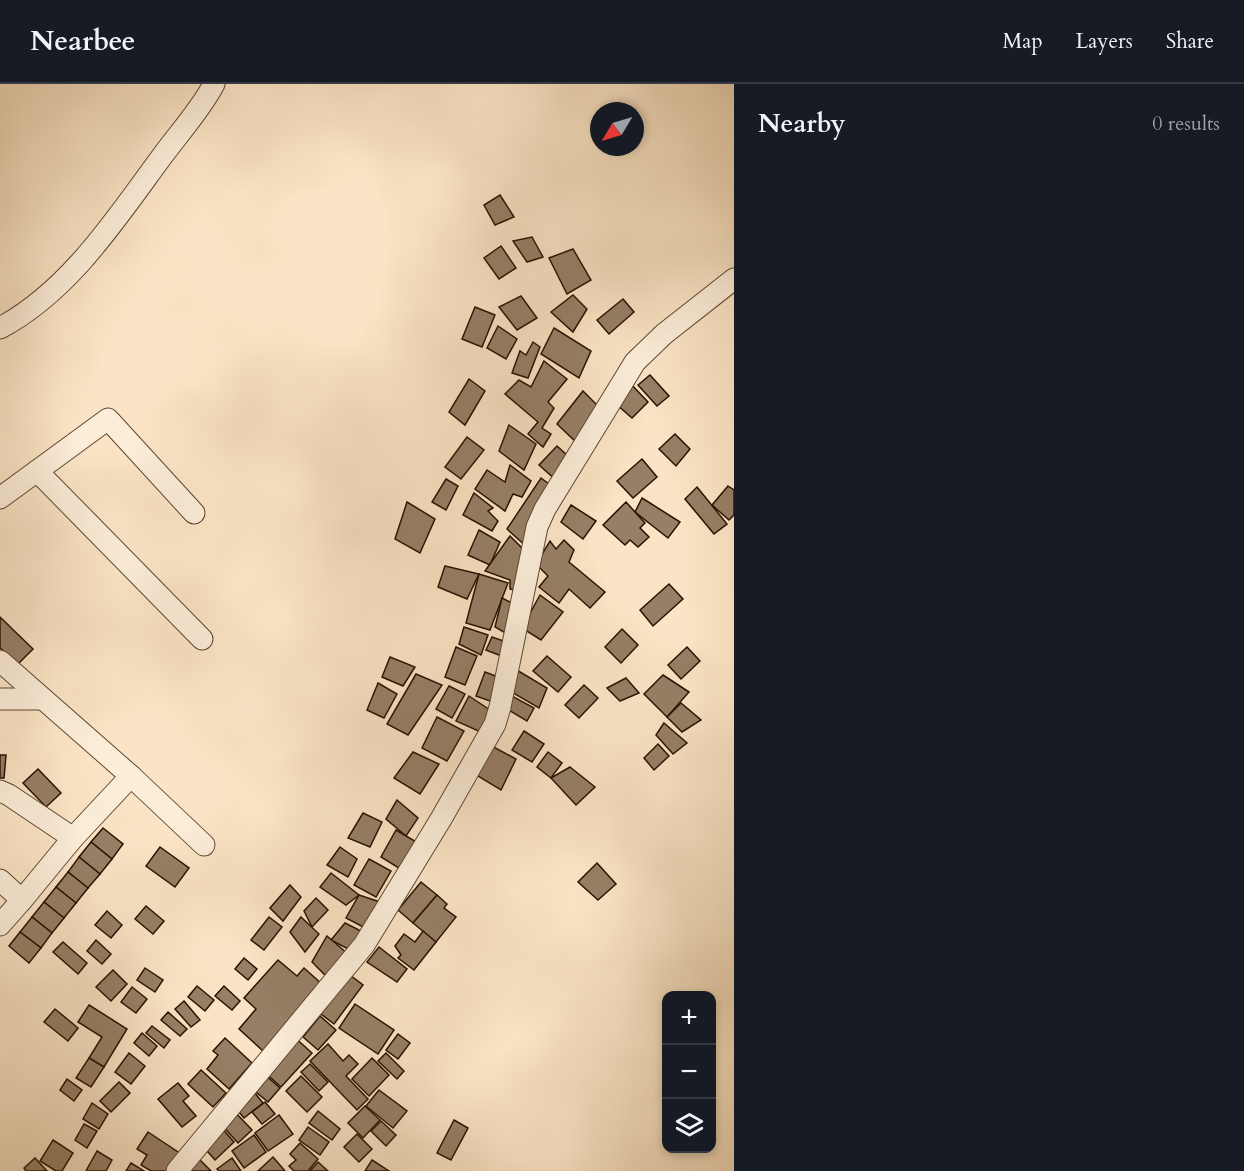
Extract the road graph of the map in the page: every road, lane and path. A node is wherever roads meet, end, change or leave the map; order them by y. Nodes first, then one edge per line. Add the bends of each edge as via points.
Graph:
1 (214, 84) edge
2 (734, 279) edge
3 (0, 328) edge
4 (37, 471) junction
5 (0, 498) edge
6 (194, 513) dead end
7 (202, 639) dead end
8 (0, 662) edge
9 (0, 699) edge
10 (41, 699) junction
11 (131, 776) junction
12 (0, 791) edge
13 (73, 838) junction
14 (204, 845) dead end
15 (0, 880) edge
16 (22, 900) junction
17 (0, 925) edge
18 (177, 1171) edge

1 - 3 street via 87,253 39,304
2 - 18 street via 650,347 625,377 537,526 495,724 364,945
4 - 5 street
4 - 6 street via 108,419
4 - 7 street
8 - 10 street
9 - 10 street
10 - 11 street
11 - 13 street
11 - 14 street
12 - 13 street
13 - 16 street
15 - 16 street
16 - 17 street

